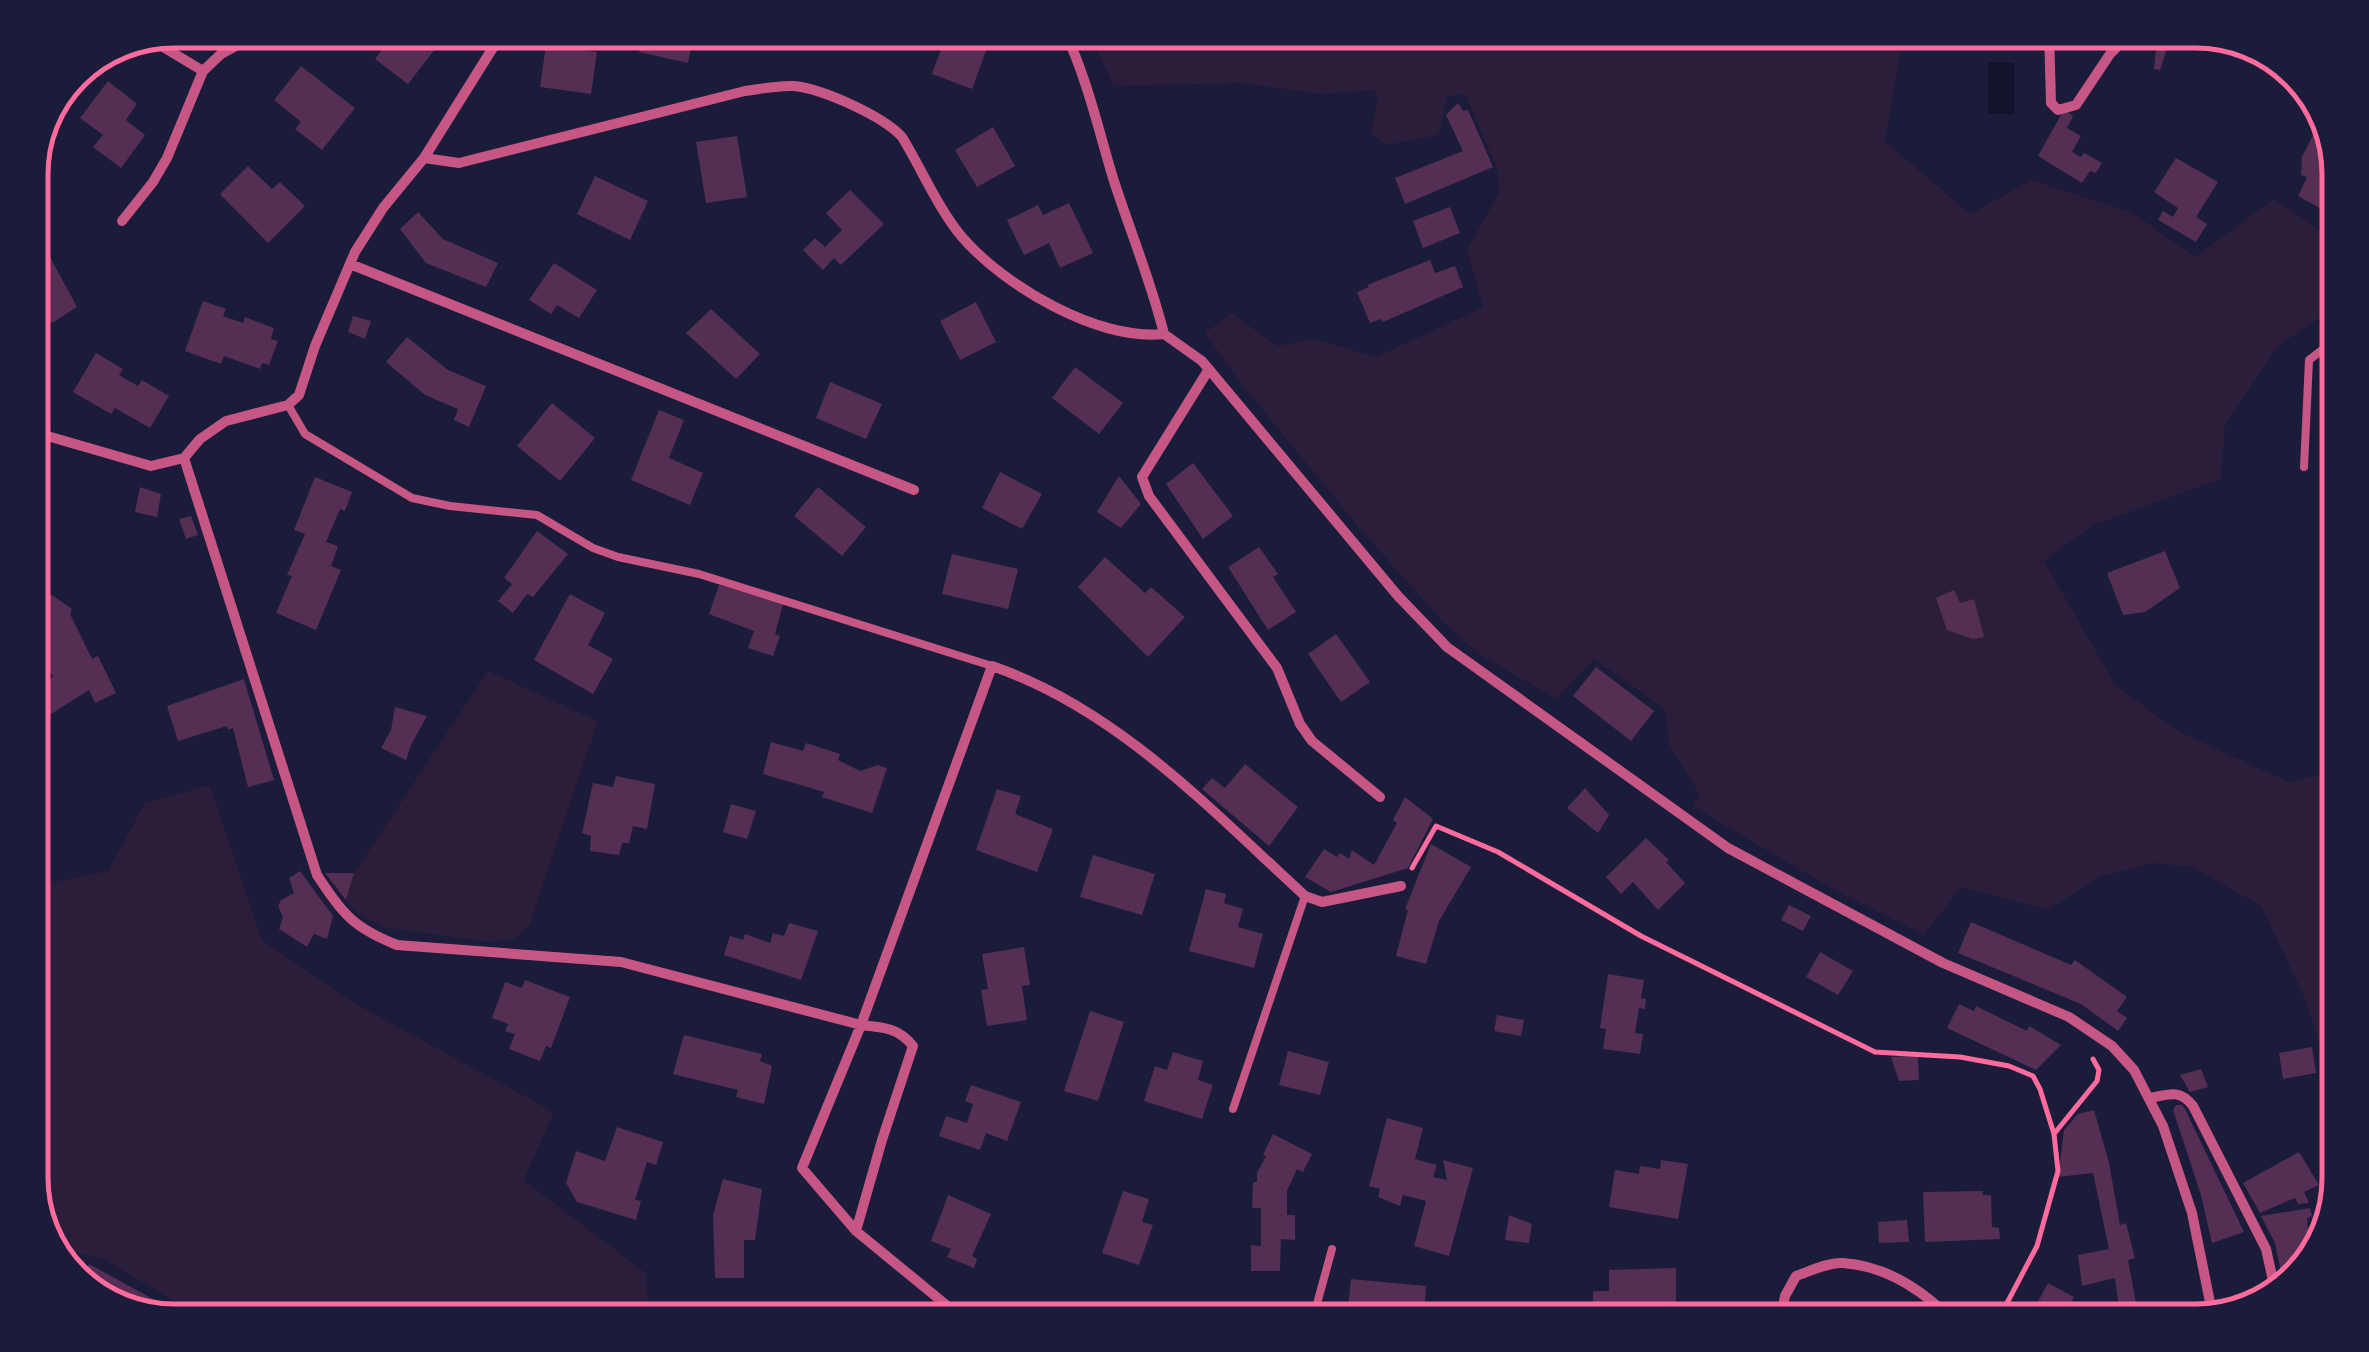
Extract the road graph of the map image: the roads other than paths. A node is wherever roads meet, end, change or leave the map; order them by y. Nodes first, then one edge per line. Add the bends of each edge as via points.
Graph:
1 (232, 48) edge
2 (493, 48) edge
3 (1073, 48) edge
4 (2049, 48) edge
5 (2116, 48) edge
6 (166, 49) edge
7 (203, 71) junction
8 (424, 158) junction
9 (122, 221) dead end
10 (350, 264) junction
11 (1164, 334) junction
12 (2321, 350) edge
13 (1209, 369) junction
14 (288, 404) junction
15 (48, 436) edge
16 (184, 458) junction
17 (2304, 467) dead end
18 (914, 490) dead end
19 (992, 666) junction
20 (1380, 797) dead end
21 (1401, 886) road end
22 (1305, 896) junction
23 (861, 1025) junction
24 (2151, 1098) junction
25 (1233, 1109) dead end
26 (856, 1231) junction
27 (1332, 1249) dead end
28 (2273, 1279) edge
29 (2211, 1303) edge
30 (946, 1304) edge
31 (1317, 1304) edge
32 (1783, 1304) edge
33 (1934, 1304) edge

1 - 7 street
2 - 8 street
3 - 11 street
4 - 5 street via 2051,103 2058,110 2076,104
6 - 7 street
7 - 9 street via 154,182
8 - 10 street
8 - 11 street via 459,164 745,91 811,89 890,124 961,236 1006,276 1091,323
10 - 14 street via 299,396
10 - 18 street
11 - 13 street
12 - 17 lane via 2309,360
13 - 20 street via 1142,478 1149,496 1277,668 1312,741
13 - 24 street via 1447,647 1728,848 1943,962 2069,1017 2112,1046
14 - 16 street via 226,421
14 - 19 lane via 305,434 412,498 537,515 618,557 699,574
15 - 16 street via 151,466
16 - 23 street via 318,874 340,910 366,933 397,944 621,962
19 - 22 street via 1046,686 1112,728
19 - 23 street
21 - 22 street via 1322,902
22 - 25 lane
23 - 26 street via 802,1168
23 - 26 street via 903,1034 913,1046
24 - 28 street via 2177,1093 2193,1106 2266,1249
24 - 29 street via 2184,1182
26 - 30 street
27 - 31 lane
32 - 33 street via 1796,1276 1840,1262 1889,1272

